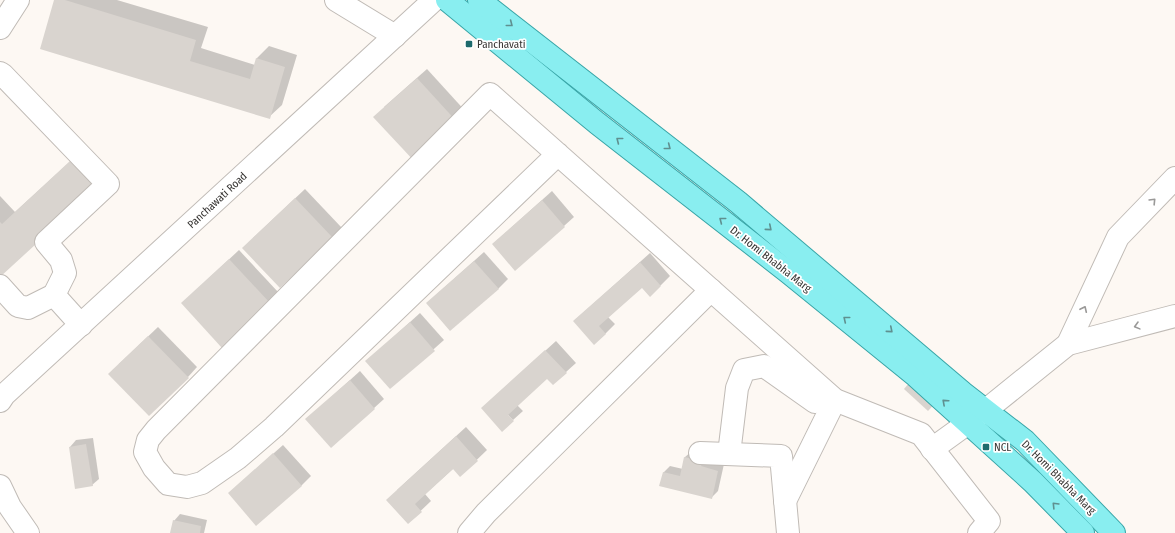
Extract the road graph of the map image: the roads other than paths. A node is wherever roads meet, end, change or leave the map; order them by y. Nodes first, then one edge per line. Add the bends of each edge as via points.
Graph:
1 (18, 0) edge
2 (336, 0) edge
3 (434, 0) edge
4 (447, 0) edge
5 (480, 0) edge
6 (0, 28) edge
7 (395, 36) junction
8 (0, 73) edge
9 (558, 154) junction
10 (1175, 178) edge
11 (0, 286) edge
12 (711, 290) junction
13 (54, 296) junction
14 (1175, 316) edge
15 (81, 325) junction
16 (1068, 344) junction
17 (0, 401) edge
18 (825, 401) junction
19 (986, 410) junction
20 (968, 423) junction
21 (932, 448) junction
22 (700, 453) dead end
23 (729, 454) junction
24 (0, 486) edge
25 (785, 502) junction
26 (990, 529) edge
27 (28, 533) edge
28 (469, 533) edge
29 (788, 533) edge
30 (1083, 533) edge
31 (1114, 533) edge

1 - 6 street
2 - 7 street
3 - 7 street, Panchawati Road
20 -> 4 main road, Dr. Homi Bhabha Marg via 916,376 788,272 597,123
5 -> 19 main road, Dr. Homi Bhabha Marg via 738,202
7 - 15 street, Panchawati Road
8 - 13 street via 108,184 46,242 61,260 65,274
9 - 9 street via 274,427 238,458 202,483 187,487 168,484 154,468 145,452 148,440 156,430 490,94
9 - 12 street
16 -> 10 street via 1118,237
11 - 13 street via 18,306 28,308
12 - 18 street
12 - 28 street
13 - 15 street
14 -> 16 street
15 - 17 street, Panchawati Road
16 - 19 street
18 - 21 street via 921,434
18 - 23 street via 764,366 744,370 737,388
18 - 25 street
19 - 20 street
19 - 31 main road, Dr. Homi Bhabha Marg via 1025,441
20 - 21 street
30 -> 20 main road, Dr. Homi Bhabha Marg via 1033,482
21 - 26 street
22 - 23 street
23 - 25 street via 781,456
24 - 27 street via 10,507
25 - 29 street

